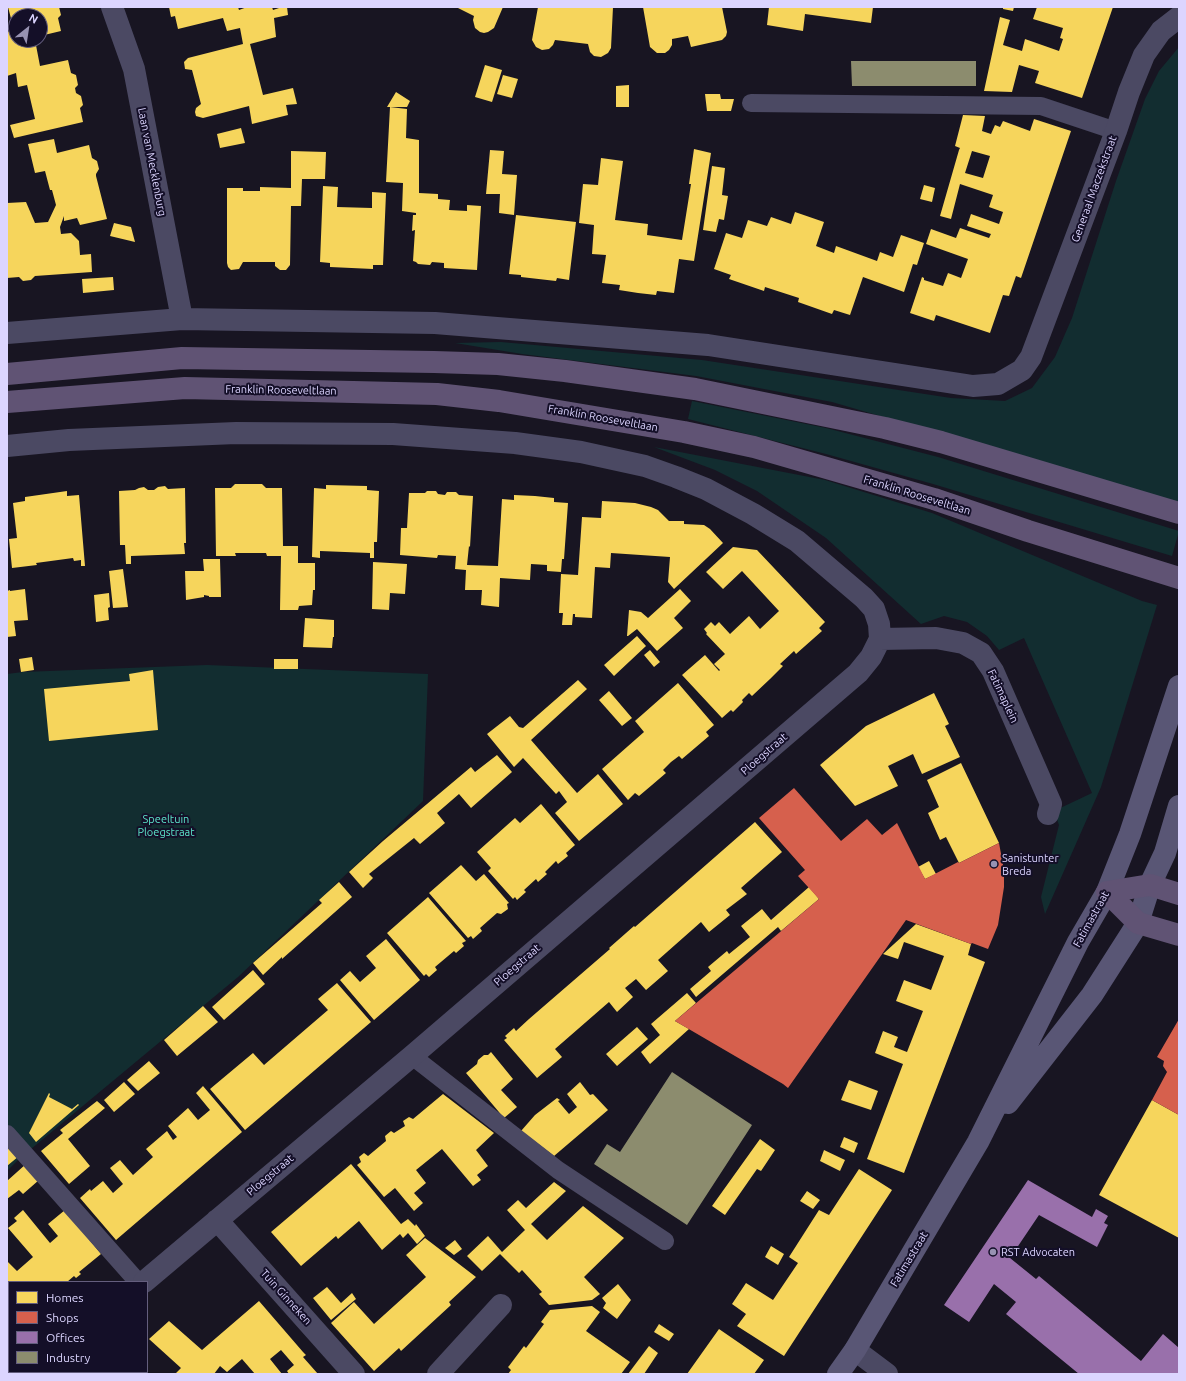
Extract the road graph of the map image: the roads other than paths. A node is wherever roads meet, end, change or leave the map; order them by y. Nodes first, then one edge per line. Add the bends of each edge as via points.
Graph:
1 (112, 7) edge
2 (1179, 17) edge
3 (751, 103) dead end
4 (1116, 131) junction
5 (182, 319) junction
6 (7, 334) edge
7 (7, 374) edge
8 (7, 402) edge
9 (7, 446) edge
10 (1177, 512) edge
11 (1179, 578) edge
12 (880, 639) junction
13 (1179, 686) edge
14 (1179, 806) edge
15 (1048, 814) dead end
16 (1150, 885) junction
17 (1107, 892) junction
18 (1179, 894) edge
19 (1138, 922) junction
20 (1179, 935) edge
21 (412, 1056) junction
22 (7, 1134) edge
23 (978, 1142) junction
24 (217, 1220) junction
25 (666, 1241) dead end
26 (137, 1281) edge
27 (145, 1281) edge
28 (501, 1306) dead end
29 (856, 1350) junction
30 (354, 1374) edge
31 (438, 1374) edge
32 (838, 1374) edge
33 (887, 1374) edge

1 - 5 street, Laan van Mecklenburg via 134,69
2 - 4 street, Generaal Maczekstraat via 1161,31 1144,55
3 - 4 lane via 1041,106
4 - 5 street, Generaal Maczekstraat via 1032,357 1022,370 998,384 973,386 708,345 435,323
5 - 6 street
7 - 10 main road via 182,358 498,364 566,371 695,389 885,428 941,442
8 - 11 main road, Franklin Rooseveltlaan via 185,388 437,394 499,401 684,432 754,447 934,499
9 - 12 street via 69,440 236,433 393,434 515,443 581,452 645,466 700,486 753,514 797,542 874,609
12 - 15 street, Fatimaplein via 936,638 963,643 981,653 993,671 1051,804
12 - 21 street, Ploegstraat via 871,657 858,673
13 - 17 main road, Fatimastraat via 1130,834
14 - 16 main road, Fatimastraat via 1165,853
16 - 17 main road
16 - 18 main road
16 - 19 main road, Fatimastraat
17 - 19 main road
17 - 23 main road, Fatimastraat via 1078,942
19 - 20 main road
19 - 23 main road, Fatimastraat via 1092,995
21 - 24 street, Ploegstraat
21 - 25 lane via 558,1170
22 - 26 lane
23 - 29 main road, Fatimastraat
24 - 27 street, Ploegstraat
24 - 30 street, Tuin Ginneken
28 - 31 street
29 - 32 main road, Fatimastraat
29 - 33 street

